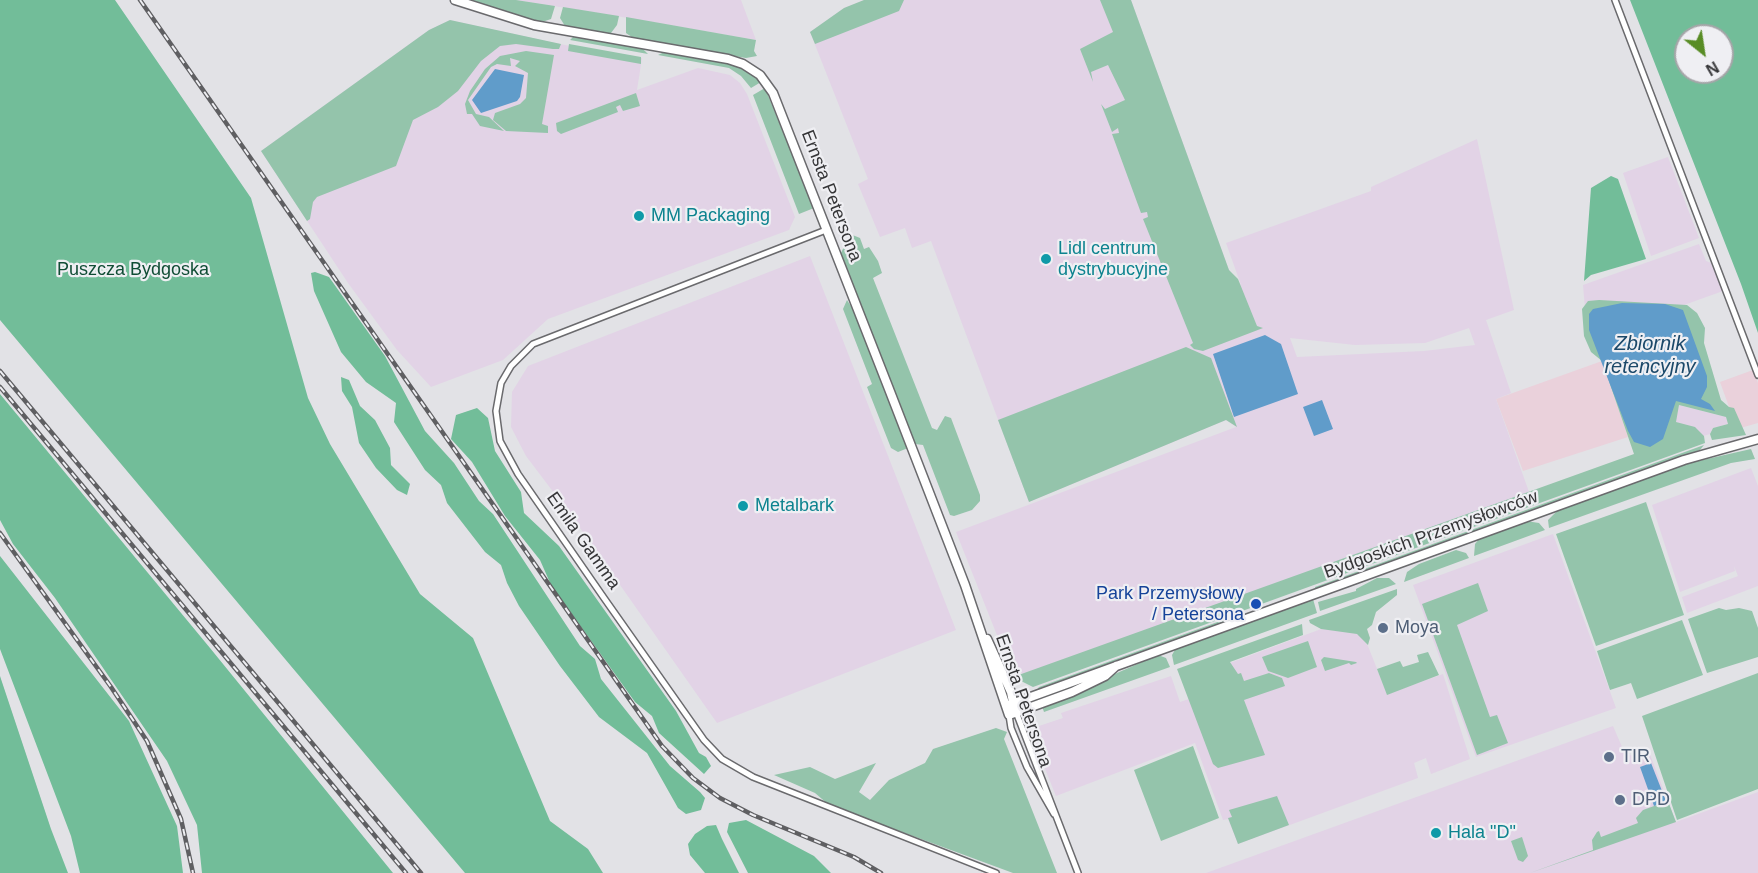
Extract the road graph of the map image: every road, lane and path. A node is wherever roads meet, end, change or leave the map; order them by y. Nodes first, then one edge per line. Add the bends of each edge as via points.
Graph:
1 (455, 0) edge
2 (1615, 0) edge
3 (826, 230) junction
4 (1758, 375) edge
5 (1758, 439) edge
6 (1011, 709) junction
7 (1055, 816) junction
8 (996, 873) edge
9 (1078, 873) edge

1 - 3 street, Ernsta Petersona via 534,25 728,59 753,69 773,93
2 - 4 street
3 - 6 street, Ernsta Petersona
3 - 8 street, Emila Gamma via 533,344 511,366 501,383 496,411 500,441 518,474 695,728 722,759 753,777
5 - 6 street, Bydgoskich Przemysłowców via 1684,460 1116,666
6 - 7 street, Ernsta Petersona
6 - 7 street, Ernsta Petersona via 1011,728 1027,767
7 - 9 street, Ernsta Petersona

